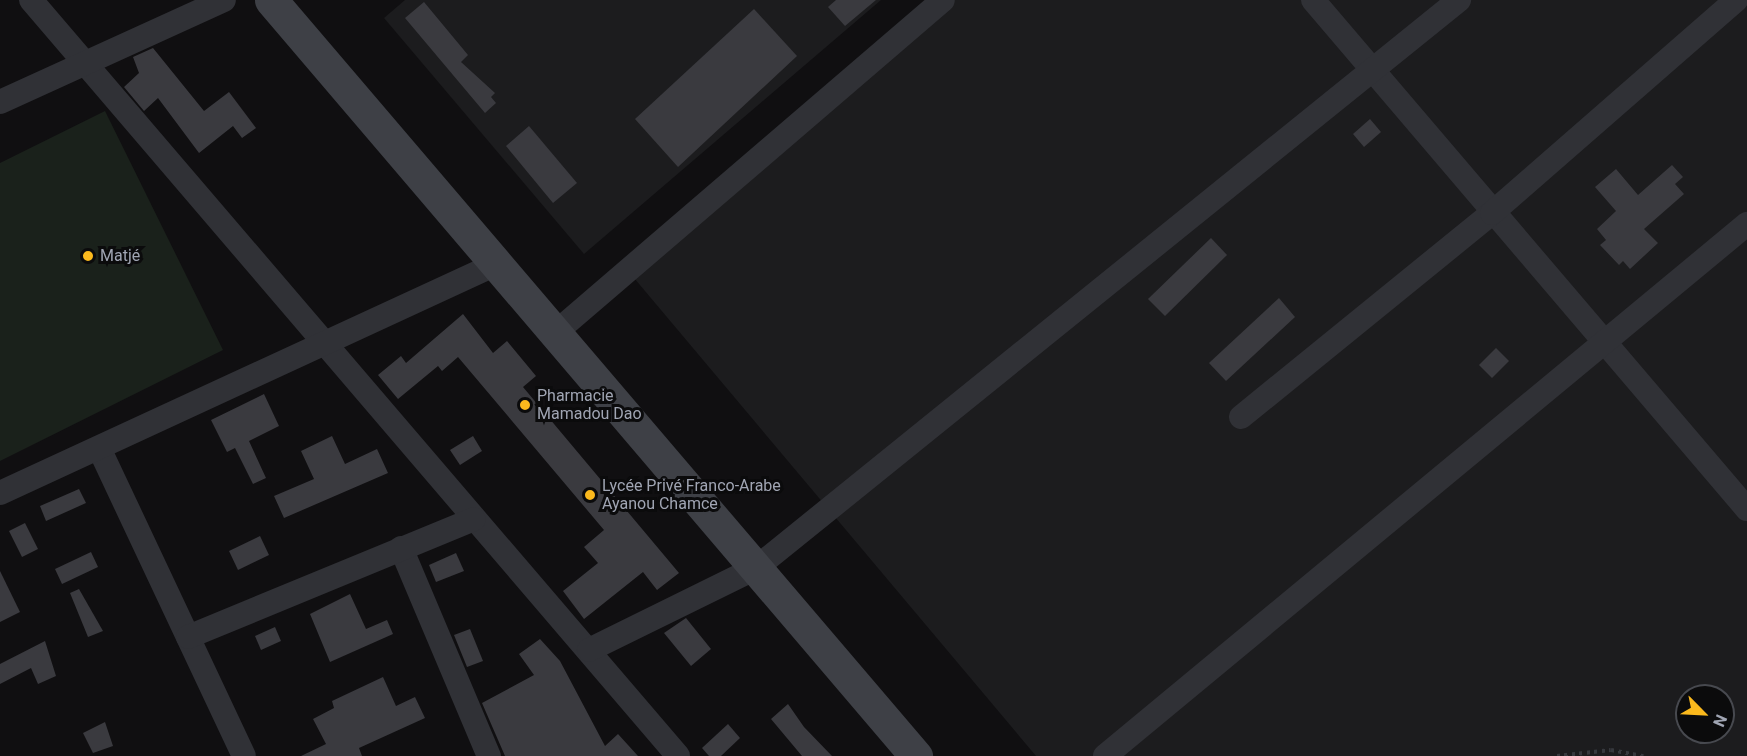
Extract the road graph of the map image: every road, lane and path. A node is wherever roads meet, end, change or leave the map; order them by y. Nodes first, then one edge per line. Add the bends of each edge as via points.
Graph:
1 (31, 0) edge
2 (224, 0) edge
3 (271, 0) edge
4 (942, 0) edge
5 (1313, 0) edge
6 (1459, 0) edge
7 (1736, 0) edge
8 (84, 62) junction
9 (1375, 72) junction
10 (0, 102) edge
11 (1492, 213) junction
12 (1747, 224) edge
13 (496, 264) junction
14 (555, 333) junction
15 (323, 342) junction
16 (1606, 343) junction
17 (1241, 417) dead end
18 (99, 448) junction
19 (1739, 483) edge
20 (0, 493) edge
21 (1747, 509) edge
22 (474, 519) junction
23 (401, 548) junction
24 (756, 568) junction
25 (189, 638) junction
26 (589, 650) junction
27 (244, 756) edge
28 (489, 756) edge
29 (678, 756) edge
30 (916, 756) edge
31 (1105, 756) edge
32 (1557, 756) edge
33 (1643, 756) edge

1 - 8 street
2 - 8 street
3 - 13 street
4 - 14 street
5 - 9 street
6 - 9 street
7 - 11 street
8 - 10 street
8 - 15 street
9 - 11 street
9 - 24 street
11 - 16 street
11 - 17 street
12 - 16 street
13 - 14 street
13 - 15 street
14 - 24 street
15 - 18 street
15 - 22 street
16 - 19 street
16 - 31 street
18 - 20 street
18 - 25 street
19 - 21 street
22 - 23 street
22 - 26 street
23 - 25 street
23 - 28 street
24 - 26 street
24 - 30 street
25 - 27 street
26 - 29 street
32 - 33 path via 1611,750

